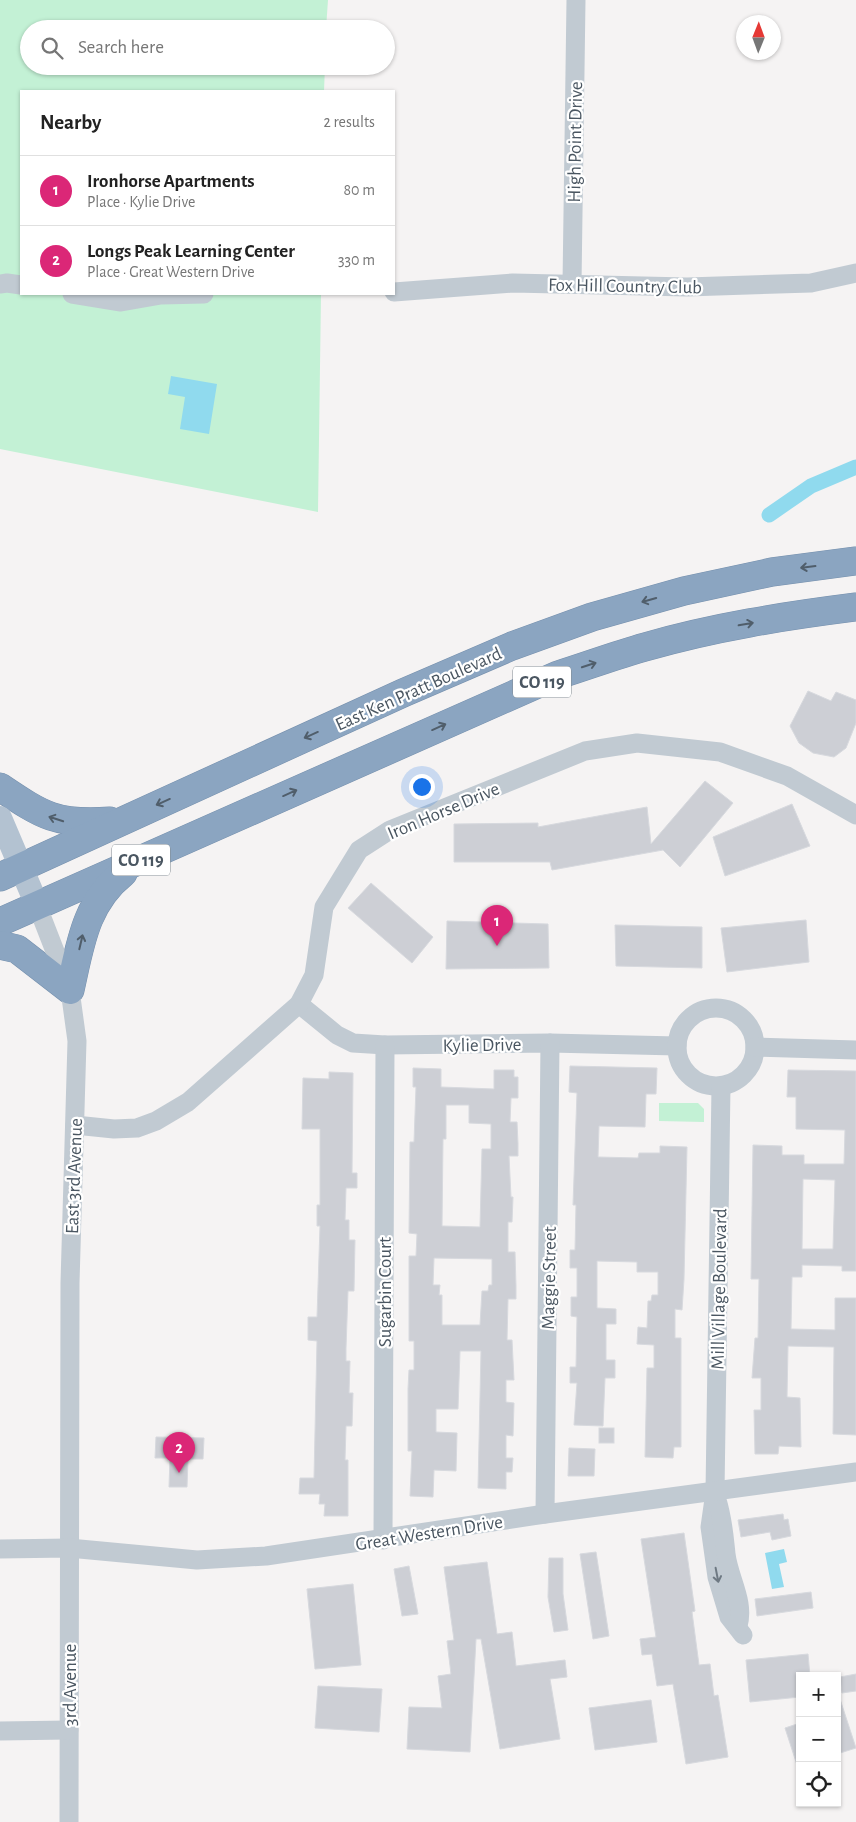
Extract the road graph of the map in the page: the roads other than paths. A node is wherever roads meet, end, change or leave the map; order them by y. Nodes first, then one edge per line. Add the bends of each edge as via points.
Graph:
1 (576, 0) edge
2 (856, 272) edge
3 (0, 284) edge
4 (572, 284) junction
5 (20, 285) edge
6 (395, 292) edge
7 (78, 295) edge
8 (182, 295) edge
9 (856, 561) edge
10 (856, 607) edge
11 (0, 787) edge
12 (856, 815) edge
13 (0, 818) edge
14 (122, 820) junction
15 (140, 860) junction
16 (11, 872) edge
17 (37, 906) junction
18 (0, 922) edge
19 (0, 945) edge
20 (70, 990) junction
21 (299, 1004) junction
22 (550, 1043) junction
23 (385, 1045) junction
24 (677, 1046) junction
25 (755, 1047) junction
26 (856, 1050) edge
27 (721, 1086) junction
28 (75, 1125) junction
29 (856, 1472) edge
30 (715, 1492) junction
31 (545, 1514) junction
32 (383, 1540) junction
33 (69, 1548) junction
34 (0, 1549) edge
35 (741, 1630) dead end
36 (69, 1730) junction
37 (0, 1731) edge
38 (69, 1822) edge

1 - 4 street, High Point Drive
2 - 4 street, Fox Hill Country Club via 811,283 687,287
3 - 5 street
4 - 6 street, Fox Hill Country Club via 513,283
7 - 8 street via 121,302
9 -> 14 highway, East Ken Pratt Boulevard / CO 119 via 772,572 684,590 592,617 503,650
15 -> 10 highway, CO 119 via 558,675 646,646 726,627
14 -> 11 highway via 64,821 46,815
12 - 21 street, Iron Horse Drive via 787,776 720,752 637,744 585,751 390,830 359,850 324,907 314,975
13 - 16 main road, East 3rd Avenue
14 - 16 highway, East Ken Pratt Boulevard / CO 119
15 - 17 highway, CO 119
20 -> 15 highway via 83,933 95,904 115,879
16 - 17 main road, East 3rd Avenue
17 - 18 highway, CO 119
17 - 20 street, East 3rd Avenue
19 - 20 highway via 17,949
20 - 28 street, East 3rd Avenue via 76,1041
21 - 23 street, Kylie Drive via 352,1043
21 - 28 street, Iron Horse Drive via 188,1102 156,1121 137,1128
22 - 23 street, Kylie Drive
22 - 24 street, Kylie Drive
22 - 31 street, Maggie Street
23 - 32 street, Sugarbin Court
24 - 25 street via 682,1026 692,1016 704,1009 717,1007 742,1017 750,1027
24 - 27 street via 682,1068 692,1078 704,1084
25 - 26 street
25 - 27 street via 751,1064 743,1075
27 - 30 street, Mill Village Boulevard
28 - 33 street, East 3rd Avenue via 70,1274
29 - 30 street, Great Western Drive
30 - 31 street, Great Western Drive
30 - 35 street, Mill Village Boulevard via 710,1527 717,1577 729,1617
31 - 32 street, Great Western Drive
32 - 33 street, Great Western Drive via 266,1556 197,1560
33 - 34 street, Great Western Drive
33 - 36 street, 3rd Avenue
36 - 37 street
36 - 38 street, 3rd Avenue

